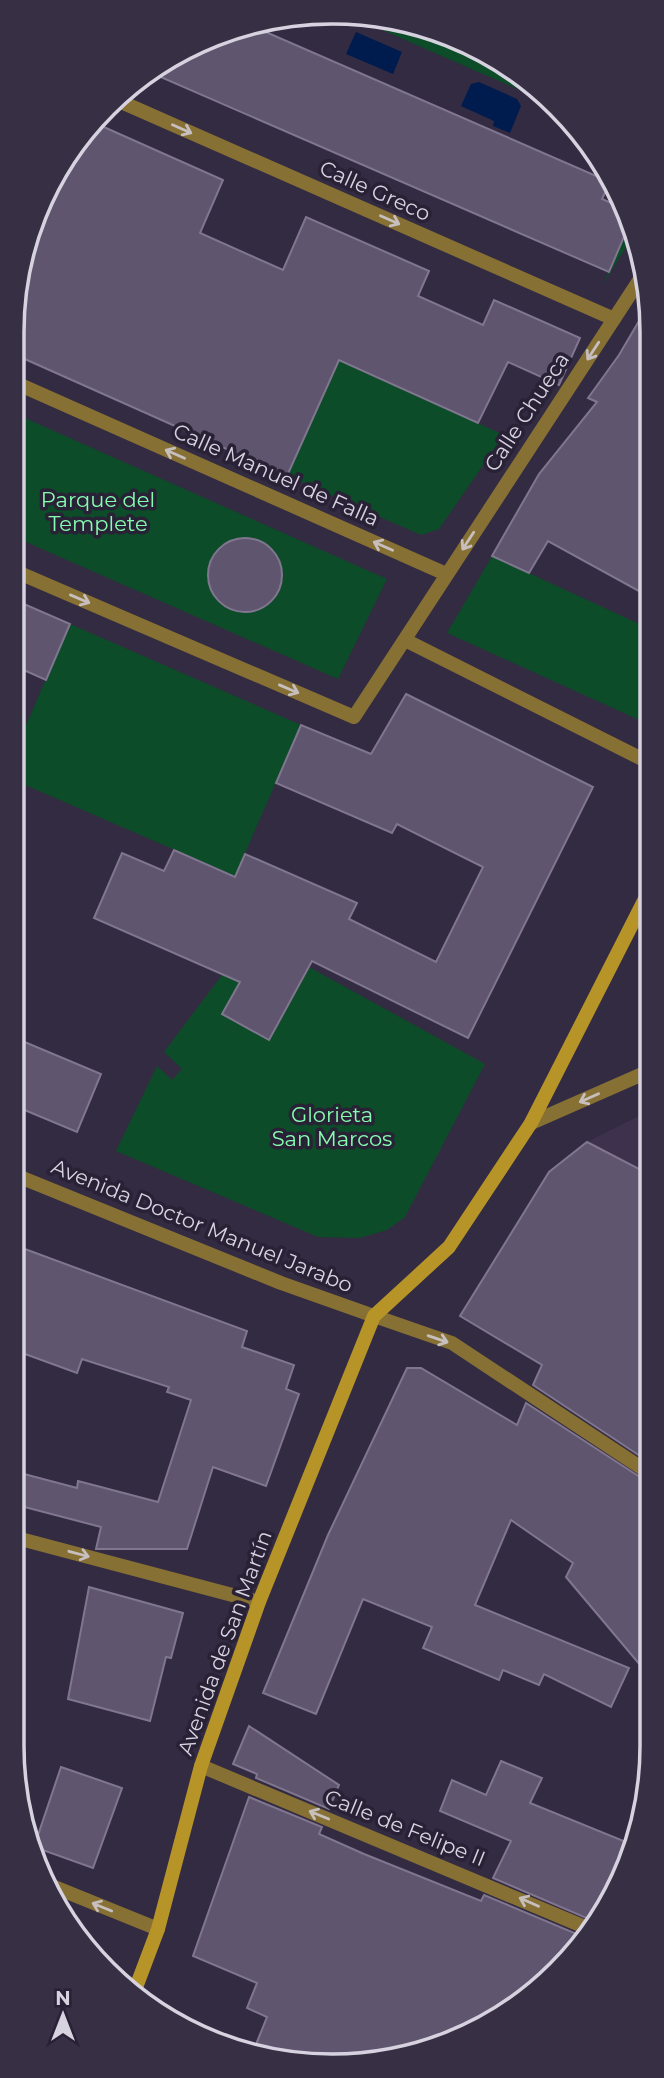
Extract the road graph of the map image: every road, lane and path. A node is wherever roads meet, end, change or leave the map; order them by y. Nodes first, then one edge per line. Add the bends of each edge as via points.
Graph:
1 (126, 104) edge
2 (636, 285) edge
3 (614, 319) junction
4 (25, 387) edge
5 (446, 574) junction
6 (25, 575) edge
7 (405, 640) junction
8 (640, 758) edge
9 (640, 909) edge
10 (640, 1075) edge
11 (531, 1123) junction
12 (25, 1179) edge
13 (374, 1316) junction
14 (640, 1467) edge
15 (25, 1539) edge
16 (259, 1602) junction
17 (201, 1766) junction
18 (60, 1889) edge
19 (582, 1926) edge
20 (158, 1929) junction
21 (137, 1984) edge

1 -> 3 street, Calle Greco
2 - 3 street, Calle Chueca
3 -> 5 street, Calle Chueca
5 -> 4 street, Calle Manuel de Falla
5 - 7 street
6 -> 7 street via 354,717
7 - 8 street
9 - 11 main road
10 -> 11 street
11 - 13 main road via 450,1247
12 - 13 street, Avenida Doctor Manuel Jarabo
13 -> 14 street, Avenida Doctor Manuel Jarabo via 452,1343
13 - 16 main road, Avenida de San Martín
15 -> 16 street
16 - 17 main road, Avenida de San Martín
19 -> 17 street, Calle de Felipe II
17 - 20 main road, Avenida de San Martín
20 -> 18 street
20 - 21 main road, Avenida de San Martín

